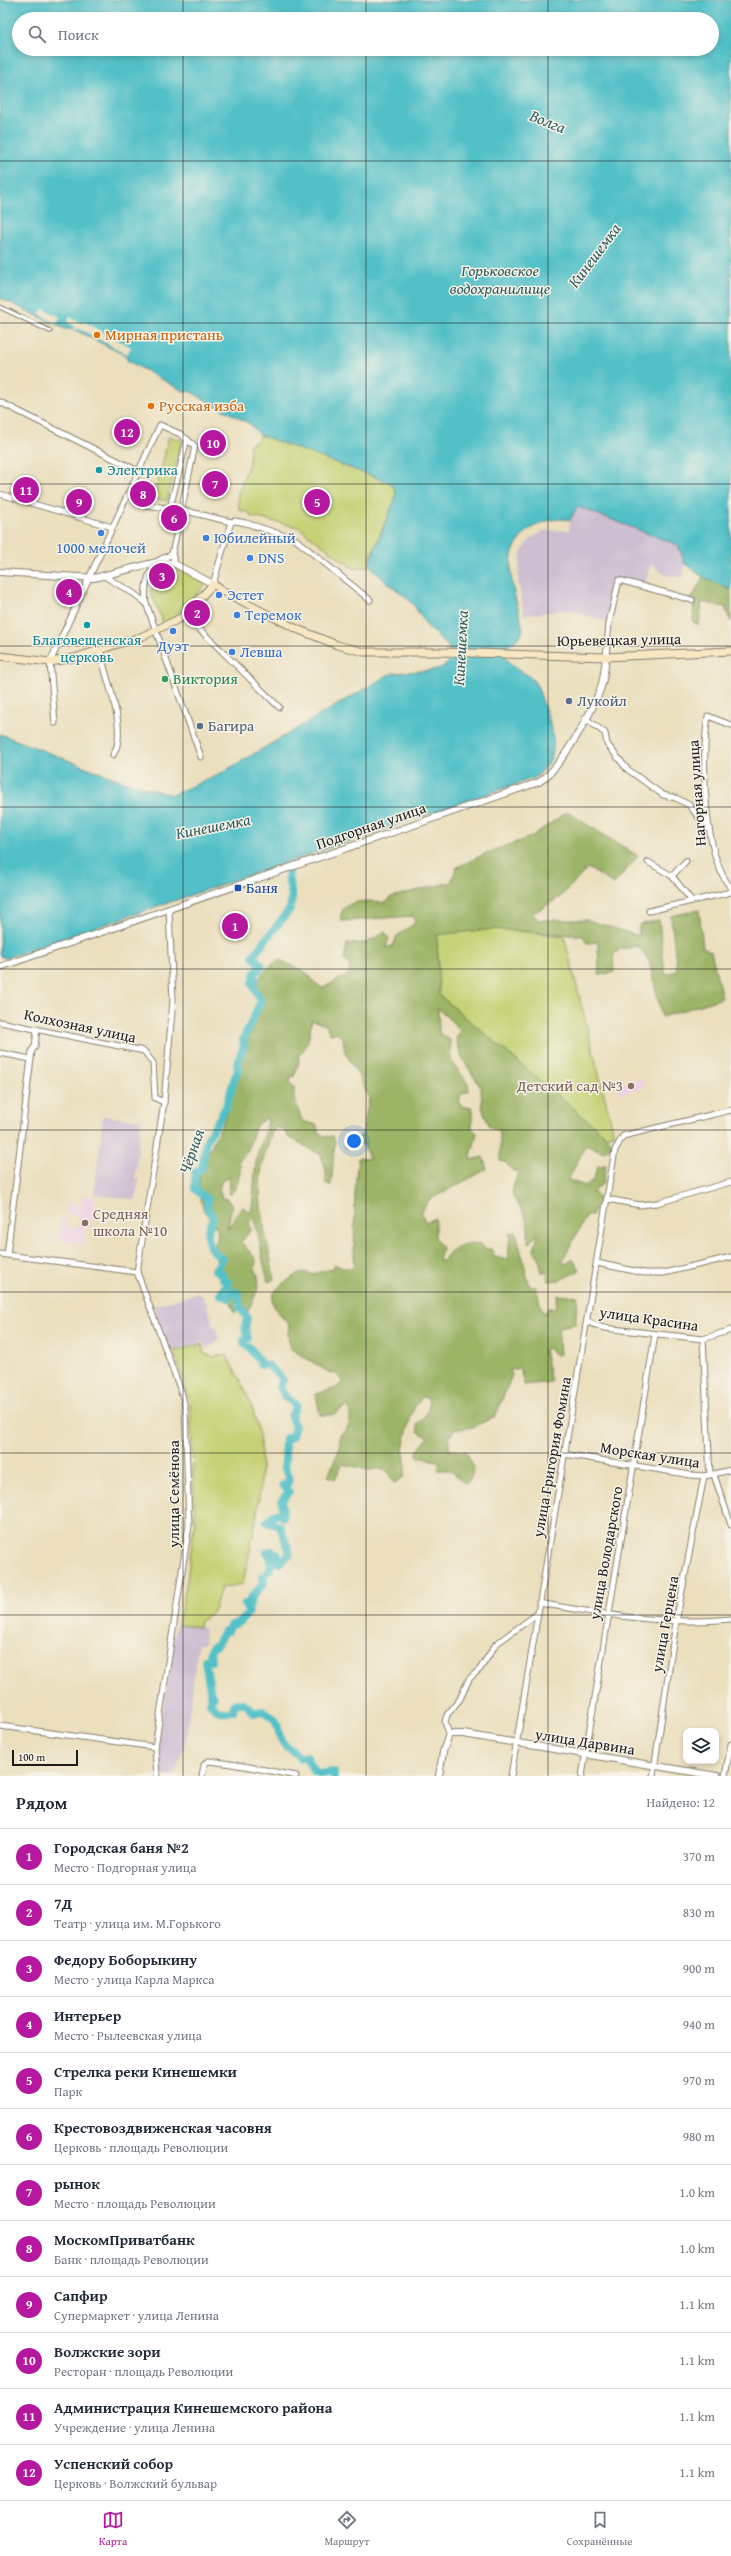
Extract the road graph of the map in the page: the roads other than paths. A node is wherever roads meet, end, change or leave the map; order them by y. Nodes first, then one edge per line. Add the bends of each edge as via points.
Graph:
1 (0, 307) edge
2 (50, 331) dead end
3 (0, 402) edge
4 (187, 439) junction
5 (138, 471) junction
6 (0, 494) edge
7 (144, 505) dead end
8 (170, 508) junction
9 (182, 510) junction
10 (231, 522) junction
11 (112, 527) junction
12 (172, 554) junction
13 (158, 560) junction
14 (175, 564) junction
15 (0, 572) edge
16 (104, 576) junction
17 (91, 578) junction
18 (213, 584) junction
19 (370, 600) dead end
20 (692, 600) dead end
21 (146, 603) junction
22 (185, 615) junction
23 (157, 631) junction
24 (100, 651) junction
25 (731, 651) edge
26 (0, 656) edge
27 (606, 656) junction
28 (50, 662) junction
29 (279, 707) dead end
30 (585, 718) junction
31 (55, 722) dead end
32 (731, 725) edge
33 (113, 755) dead end
34 (201, 758) dead end
35 (710, 831) junction
36 (686, 861) dead end
37 (648, 862) dead end
38 (672, 876) junction
39 (731, 888) edge
40 (731, 892) edge
41 (692, 901) junction
42 (169, 909) junction
43 (649, 912) dead end
44 (0, 968) edge
45 (0, 1022) edge
46 (37, 1029) junction
47 (0, 1053) edge
48 (31, 1059) junction
49 (164, 1102) junction
50 (731, 1110) edge
51 (731, 1182) edge
52 (607, 1200) junction
53 (0, 1254) edge
54 (7, 1255) junction
55 (731, 1257) edge
56 (597, 1264) junction
57 (137, 1272) junction
58 (586, 1322) junction
59 (731, 1330) edge
60 (655, 1335) junction
61 (703, 1339) junction
62 (564, 1454) junction
63 (634, 1465) junction
64 (731, 1470) edge
65 (712, 1475) junction
66 (704, 1476) junction
67 (731, 1525) edge
68 (539, 1603) junction
69 (537, 1614) junction
70 (607, 1615) junction
71 (731, 1619) edge
72 (676, 1622) junction
73 (0, 1726) edge
74 (449, 1734) junction
75 (517, 1744) junction
76 (731, 1744) edge
77 (155, 1747) junction
78 (585, 1755) junction
79 (654, 1766) junction
80 (157, 1776) edge
81 (202, 1776) edge
82 (296, 1776) edge
83 (439, 1776) edge
84 (511, 1776) edge
85 (582, 1776) edge
86 (653, 1776) edge
87 (717, 1776) edge
88 (725, 1776) edge

1 - 2 street
3 - 5 street
4 - 5 street via 160,425
4 - 8 street
4 - 9 street via 195,446
5 - 11 street
6 - 11 street
7 - 8 street
8 - 9 street
9 - 10 street
9 - 12 street
10 - 18 street
10 - 19 street via 246,523 295,539
11 - 17 street
12 - 13 street
12 - 14 street
13 - 14 street
13 - 16 street
13 - 21 street via 147,580
14 - 18 street
15 - 17 street
16 - 17 street
16 - 21 street
17 - 28 street
18 - 22 main road
18 - 27 main road, Юрьевецкая улица via 297,629 349,649 364,652
20 - 27 street, Подгорная улица via 619,580 609,623
21 - 23 street
22 - 23 main road
22 - 29 street
23 - 24 main road
23 - 34 street
24 - 28 main road
24 - 33 street via 119,722
25 - 27 main road, Юрьевецкая улица
26 - 28 main road
27 - 30 street, Подгорная улица via 601,686
28 - 31 street
30 - 35 street via 605,734 607,744 627,769 663,795 689,805
30 - 42 street, Подгорная улица via 557,767 539,782
32 - 35 street, Нагорная улица via 708,716 704,745
35 - 39 street, Нагорная улица via 713,855
36 - 38 street
37 - 38 street
38 - 41 street
40 - 41 street
41 - 43 street
42 - 44 street, Подгорная улица
42 - 49 street via 173,1000
45 - 46 street, Колхозная улица
46 - 48 street
46 - 49 street, Колхозная улица via 144,1051 153,1063 155,1098
47 - 48 street
48 - 54 street
49 - 57 street
50 - 52 street, улица Григория Фомина via 623,1136 617,1143
51 - 52 street via 657,1203 640,1205
52 - 56 street, улица Григория Фомина
53 - 54 street
54 - 57 street
55 - 56 street via 664,1273 644,1273
56 - 58 street, улица Григория Фомина
57 - 77 street, улица Семёнова via 182,1394 190,1489 187,1547
58 - 60 street, улица Красина via 604,1328
58 - 62 street, улица Григория Фомина
59 - 61 street, улица Красина
60 - 61 street, улица Красина
60 - 63 street, улица Володарского
61 - 65 street
62 - 63 street, Морская улица
62 - 68 street, улица Григория Фомина
63 - 66 street, Морская улица
63 - 70 street, улица Володарского
64 - 65 street, Морская улица
65 - 66 street, Морская улица
65 - 67 street
66 - 72 street, улица Герцена
68 - 69 street, улица Григория Фомина
68 - 70 street
69 - 74 street via 496,1644 480,1669 469,1679 460,1699 449,1709 445,1722
69 - 75 street, улица Григория Фомина
70 - 72 street
70 - 78 street, улица Володарского
71 - 72 street via 697,1623
72 - 79 street, улица Герцена
73 - 77 street
74 - 75 street, улица Дарвина via 463,1734
74 - 83 street via 442,1752
75 - 78 street, улица Дарвина
75 - 84 street, улица Григория Фомина
76 - 88 street
77 - 80 street, улица Семёнова
78 - 79 street, улица Дарвина
78 - 85 street, улица Володарского
79 - 86 street, улица Герцена
79 - 87 street, улица Дарвина
81 - 82 street via 204,1765 208,1761 254,1766 268,1772

